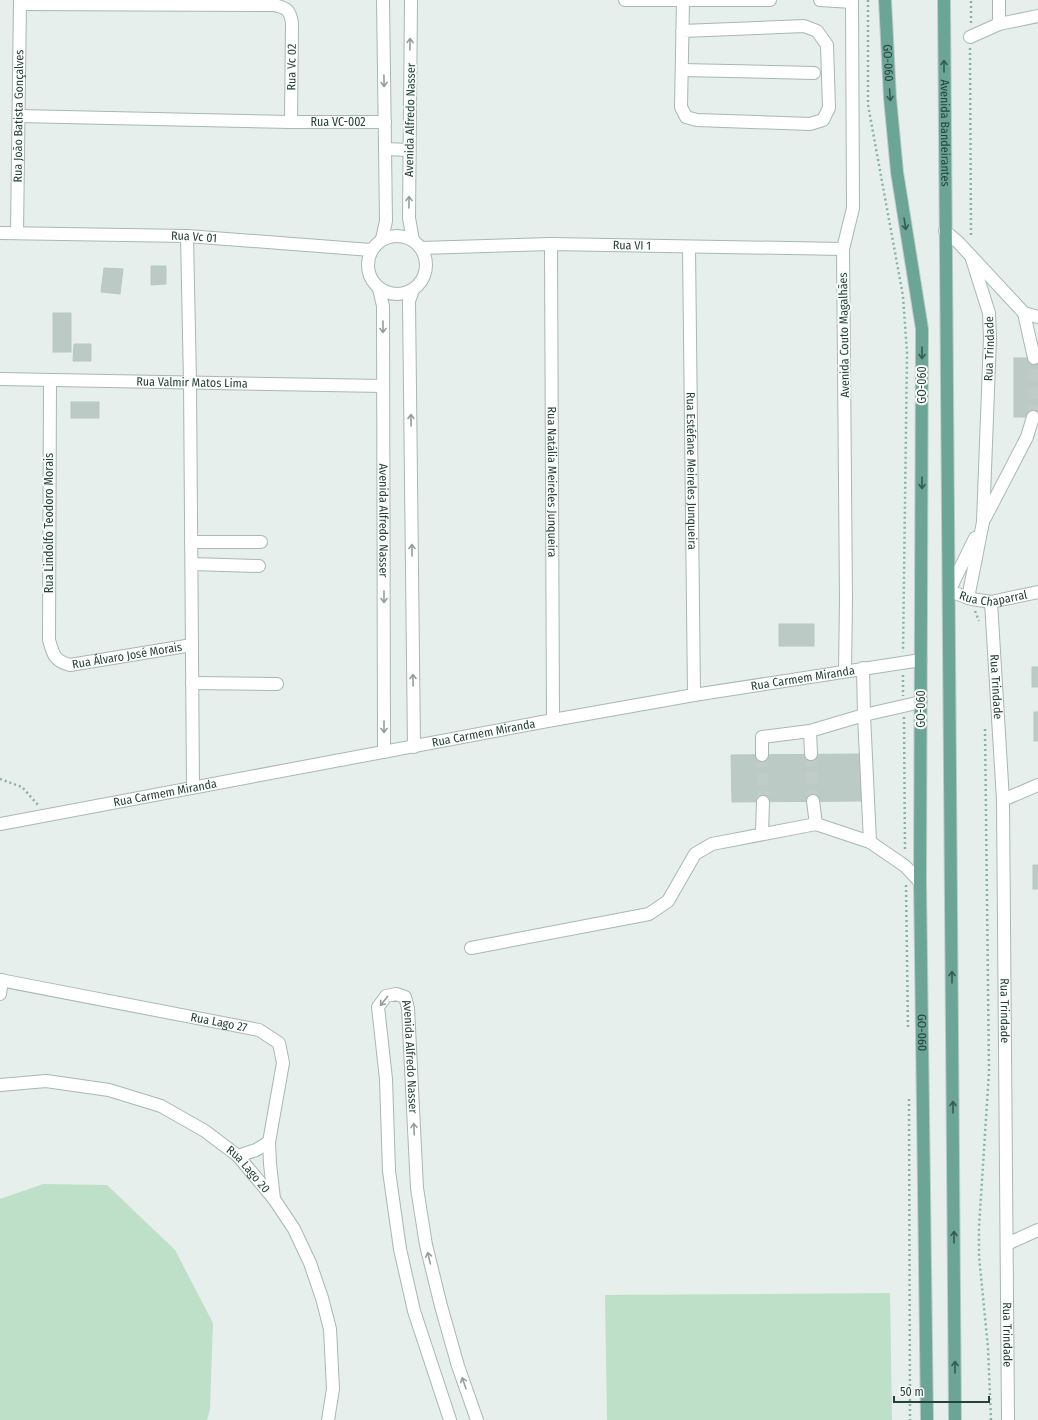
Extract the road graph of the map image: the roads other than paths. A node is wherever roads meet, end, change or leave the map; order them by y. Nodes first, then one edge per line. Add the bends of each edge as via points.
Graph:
1 (383, 0) edge
2 (411, 0) edge
3 (625, 0) edge
4 (683, 0) edge
5 (770, 0) edge
6 (820, 0) edge
7 (885, 0) edge
8 (944, 0) edge
9 (999, 0) edge
10 (852, 1) edge
11 (20, 2) edge
12 (1038, 16) edge
13 (999, 24) junction
14 (682, 32) junction
15 (970, 37) road end
16 (682, 70) junction
17 (814, 74) dead end
18 (19, 116) junction
19 (291, 122) junction
20 (384, 122) junction
21 (385, 149) junction
22 (409, 150) junction
23 (945, 231) junction
24 (0, 233) edge
25 (17, 233) junction
26 (188, 236) junction
27 (382, 239) junction
28 (417, 244) junction
29 (551, 244) junction
30 (689, 247) junction
31 (843, 249) junction
32 (371, 250) junction
33 (971, 256) junction
34 (379, 289) junction
35 (413, 290) junction
36 (1024, 313) junction
37 (1038, 317) edge
38 (1034, 358) dead end
39 (0, 379) edge
40 (50, 380) junction
41 (190, 382) junction
42 (383, 386) junction
43 (1033, 417) tunnel mouth
44 (983, 522) junction
45 (191, 542) junction
46 (261, 542) dead end
47 (192, 564) junction
48 (259, 566) dead end
49 (949, 590) junction
50 (1038, 592) edge
51 (968, 598) junction
52 (991, 602) junction
53 (192, 645) junction
54 (921, 660) junction
55 (62, 663) joint
56 (863, 668) junction
57 (845, 671) junction
58 (192, 683) junction
59 (277, 684) dead end
60 (694, 695) junction
61 (921, 702) junction
62 (864, 715) junction
63 (554, 720) junction
64 (810, 731) junction
65 (414, 747) junction
66 (384, 752) junction
67 (811, 754) tunnel mouth
68 (762, 755) tunnel mouth
69 (1038, 785) edge
70 (193, 787) junction
71 (1003, 800) junction
72 (813, 801) tunnel mouth
73 (763, 802) tunnel mouth
74 (0, 824) edge
75 (816, 824) junction
76 (762, 833) junction
77 (870, 842) junction
78 (920, 882) junction
79 (472, 948) dead end
80 (1, 980) edge
81 (0, 994) edge
82 (0, 1085) edge
83 (269, 1142) junction
84 (238, 1156) junction
85 (274, 1199) junction
86 (1038, 1230) edge
87 (1007, 1244) junction
88 (329, 1418) edge
89 (450, 1420) edge
90 (477, 1420) edge
91 (927, 1420) edge
92 (955, 1420) edge
93 (1008, 1420) edge

1 -> 20 street, Avenida Alfredo Nasser
22 -> 2 street, Avenida Alfredo Nasser
3 - 4 street
4 - 5 street
4 - 14 street
6 - 10 street
7 -> 54 main road, GO-060 / GO-060 via 897,172 922,329
23 -> 8 main road, Avenida Bandeirantes / GO-060
9 - 13 street
10 - 31 street, Avenida Couto Magalhães via 853,208
11 - 18 street, Rua João Batista Gonçalves
11 - 19 street, Rua Vc 02 via 284,7 290,13 292,23
12 - 13 street
13 - 15 street
14 - 16 street
14 - 16 street via 804,26 817,31 827,45 829,108 823,120 810,124 697,120 686,117 681,108
16 - 17 street
18 - 19 street
18 - 25 street, Rua João Batista Gonçalves
19 - 20 street, Rua VC-002
20 - 21 street, Avenida Alfredo Nasser
21 - 22 street
21 - 27 street, Avenida Alfredo Nasser via 386,221
28 -> 22 street, Avenida Alfredo Nasser via 409,218
23 - 33 street
23 - 49 main road, GO-060 / GO-060
24 - 25 street, Rua Vc 01
25 - 26 street, Rua Vc 01
26 - 32 street, Rua Vc 01
26 - 41 street
27 - 28 street via 396,235 406,237
27 - 32 street
28 - 29 street, Rua VI 1
28 - 35 street via 424,253 427,268 425,277
29 - 30 street, Rua VI 1
29 - 63 street, Rua Natália Meireles Junqueira
30 - 31 street, Rua VI 1
30 - 60 street, Rua Estéfane Meireles Junqueira
31 - 57 street, Avenida Couto Magalhães
32 - 34 street via 368,272 372,282
33 - 36 street
33 - 44 street, Rua Trindade via 989,313
34 - 35 street via 397,295
34 -> 42 street, Avenida Alfredo Nasser via 383,306
65 -> 35 street via 410,301
36 - 37 street
36 - 38 street
39 - 40 street, Rua Valmir Matos Lima
40 - 41 street, Rua Valmir Matos Lima
40 - 55 street, Rua Lindolfo Teodoro Morais via 49,640 52,652
41 - 42 street, Rua Valmir Matos Lima
41 - 45 street
42 -> 66 street, Avenida Alfredo Nasser
43 - 44 street via 1027,437
44 - 49 street
44 - 51 street, Rua Trindade
45 - 46 street
45 - 47 street
47 - 48 street
47 - 53 street
49 - 51 street, Rua Chaparral
92 -> 49 main road, GO-060 / GO-060
50 - 52 street, Rua Chaparral
51 - 52 street, Rua Chaparral
52 - 71 street, Rua Trindade
53 - 55 street, Rua Álvaro José Morais via 70,665
53 - 58 street
54 - 56 street, Rua Carmem Miranda
54 - 61 main road, GO-060 / GO-060
56 - 57 street, Rua Carmem Miranda
56 - 62 street
57 - 60 street, Rua Carmem Miranda
58 - 59 street
58 - 70 street
60 - 63 street, Rua Carmem Miranda
61 - 62 street
61 - 78 main road, GO-060 / GO-060
62 - 64 street
62 - 77 street
63 - 65 street, Rua Carmem Miranda
64 - 67 street
64 - 68 street via 762,737
65 - 66 street, Rua Carmem Miranda
66 - 70 street, Rua Carmem Miranda
69 - 71 street
70 - 74 street, Rua Carmem Miranda
71 - 87 street, Rua Trindade
72 - 75 street
73 - 76 street
75 - 76 street
75 - 77 street
76 - 79 street via 712,844 695,854 668,901 648,914
77 - 78 street via 905,866
78 - 91 main road, GO-060 / GO-060
80 - 81 street
80 - 83 street, Rua Lago 27 via 259,1030 279,1043 283,1063
82 - 84 street, Rua Lago 20 via 46,1081 109,1090 161,1106 204,1131
83 - 84 street
83 - 85 street, Rua Lago 27
84 - 85 street, Rua Lago 20
85 - 88 street, Rua Lago 20 via 294,1229 310,1263 330,1329 333,1389
86 - 87 street
87 - 93 street, Rua Trindade
90 -> 89 street, Avenida Alfredo Nasser via 440,1306 426,1245 417,1188 408,1008 405,997 396,994 386,996 378,1007 386,1079 389,1171 400,1250 414,1310

